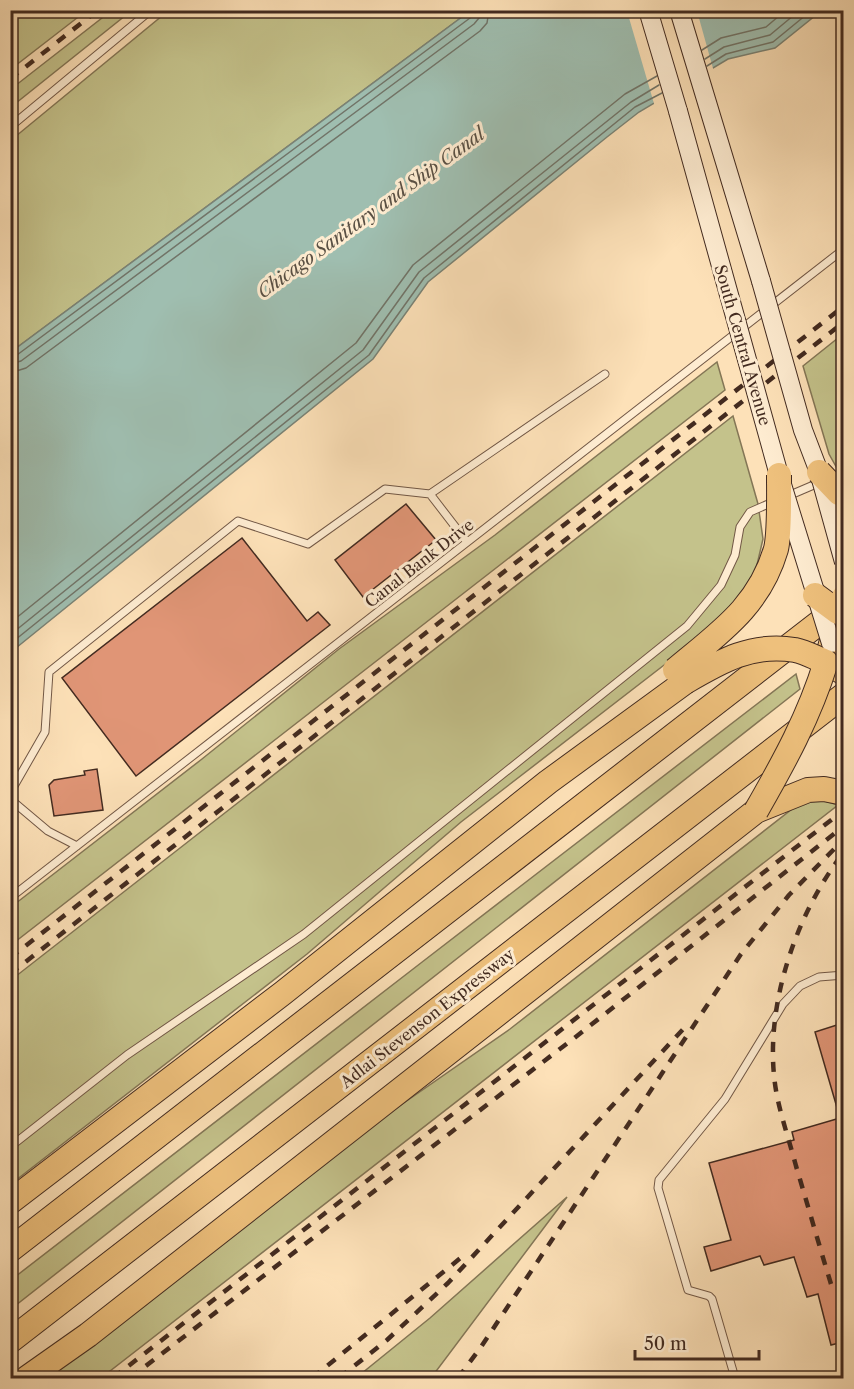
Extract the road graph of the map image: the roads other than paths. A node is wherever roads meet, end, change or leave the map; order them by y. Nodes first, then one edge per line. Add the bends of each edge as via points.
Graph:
1 (151, 10) edge
2 (648, 10) edge
3 (679, 10) edge
4 (10, 127) edge
5 (843, 249) edge
6 (605, 375) dead end
7 (819, 472) junction
8 (843, 472) edge
9 (779, 476) junction
10 (430, 494) junction
11 (843, 495) edge
12 (467, 542) junction
13 (843, 562) edge
14 (815, 595) junction
15 (842, 607) edge
16 (838, 670) edge
17 (680, 676) junction
18 (10, 793) edge
19 (843, 793) edge
20 (10, 799) edge
21 (756, 811) junction
22 (78, 846) junction
23 (10, 898) edge
24 (843, 975) edge
25 (10, 1147) edge
26 (10, 1202) edge
27 (10, 1250) edge
28 (10, 1341) edge
29 (27, 1378) edge
30 (735, 1378) edge

1 - 4 lane
2 - 9 main road, South Central Avenue, bridge
3 - 7 main road, South Central Avenue, bridge via 803,430
5 - 12 lane, Canal Bank Drive
6 - 10 lane
7 - 11 highway, bridge
7 - 13 main road, South Central Avenue, bridge
8 - 25 lane via 750,512 740,527 735,555 721,585 687,626 304,934 128,1055
9 - 14 main road, South Central Avenue, bridge
9 - 17 highway, bridge via 776,547 759,588 737,618
10 - 12 lane
10 - 18 lane via 385,489 308,544 238,521 49,672 45,732
12 - 22 lane, Canal Bank Drive
14 - 15 highway, bridge
14 - 16 main road, South Central Avenue, bridge
15 - 16 highway
15 - 27 highway
16 - 17 highway, bridge via 796,650 755,649
16 - 21 highway, bridge via 815,698
16 - 28 highway, Adlai Stevenson Expressway
17 - 26 highway via 283,993
19 - 21 highway via 808,790
20 - 22 lane via 48,831
21 - 29 highway via 88,1335
22 - 23 lane, Canal Bank Drive
24 - 30 lane via 819,978 800,986 783,1005 725,1099 658,1180 688,1290 712,1299

